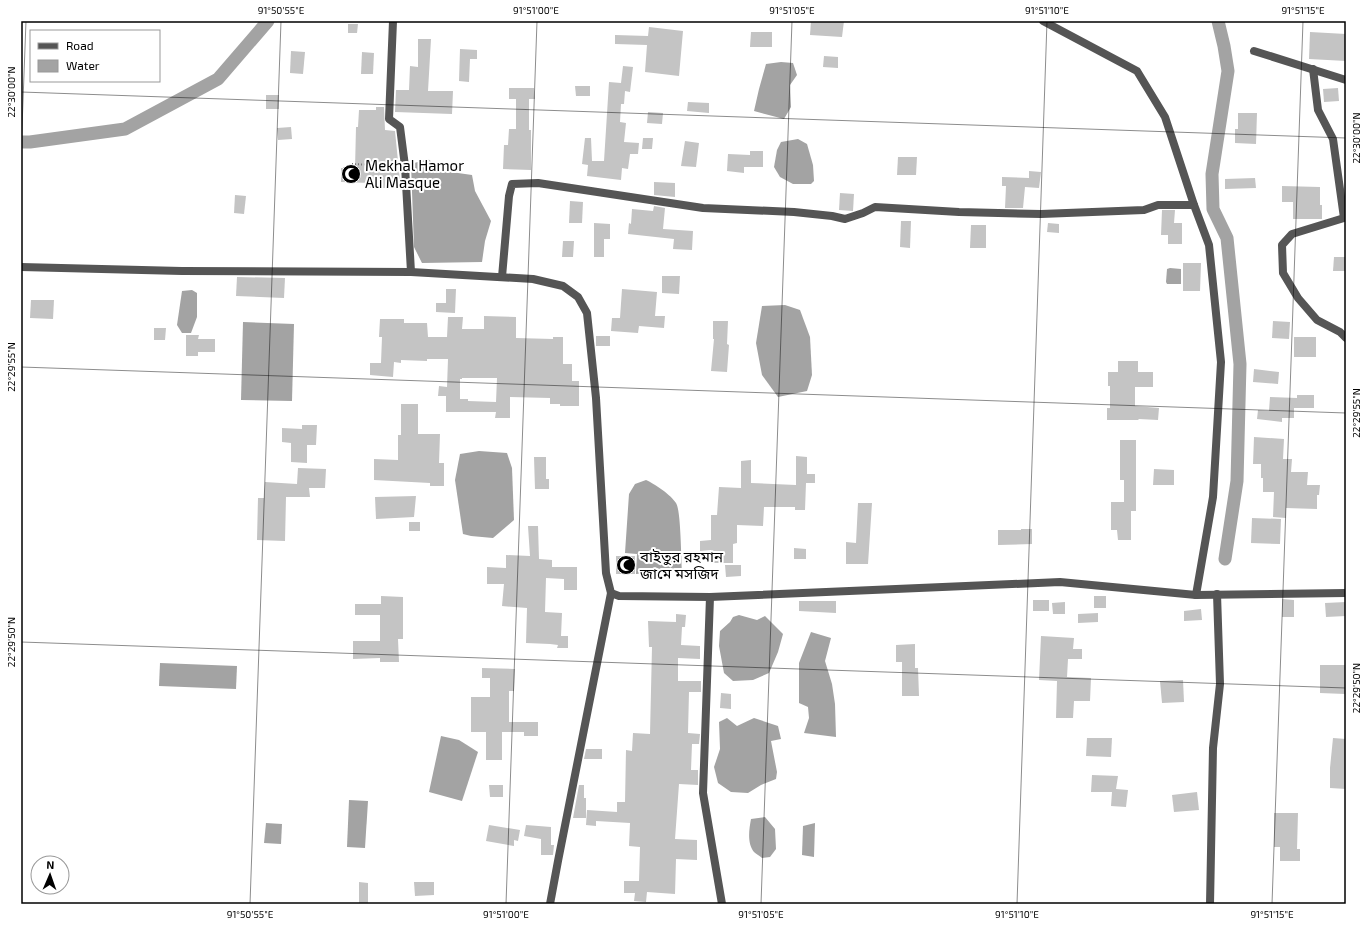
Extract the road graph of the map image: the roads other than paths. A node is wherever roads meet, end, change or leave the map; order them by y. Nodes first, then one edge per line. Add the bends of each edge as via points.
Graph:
1 (393, 21) edge
2 (1043, 21) edge
3 (1254, 51) dead end
4 (1313, 69) junction
5 (1346, 80) edge
6 (1194, 205) junction
7 (21, 267) edge
8 (411, 272) junction
9 (502, 277) junction
10 (1346, 338) edge
11 (611, 593) junction
12 (1346, 593) edge
13 (1196, 594) junction
14 (1217, 594) junction
15 (710, 596) junction
16 (550, 904) edge
17 (722, 904) edge
18 (1210, 904) edge

1 - 8 street via 389,119 400,126
2 - 6 street via 1137,71 1165,117
3 - 4 street
4 - 5 street
4 - 10 street via 1318,110 1333,139 1344,218 1292,234 1282,245 1283,273 1298,298 1317,320
6 - 9 street via 1158,205 1144,210 1041,214 875,207 845,219 794,212 703,208 538,183 512,184
6 - 13 street via 1209,245 1221,362 1213,496
7 - 8 street
8 - 9 street
9 - 11 street via 533,279 563,286 578,297 587,313 596,398 606,573
11 - 15 street via 619,596
11 - 16 street
12 - 14 street
13 - 14 street
13 - 15 street via 1060,582
14 - 18 street via 1220,684 1214,748
15 - 17 street via 703,793

